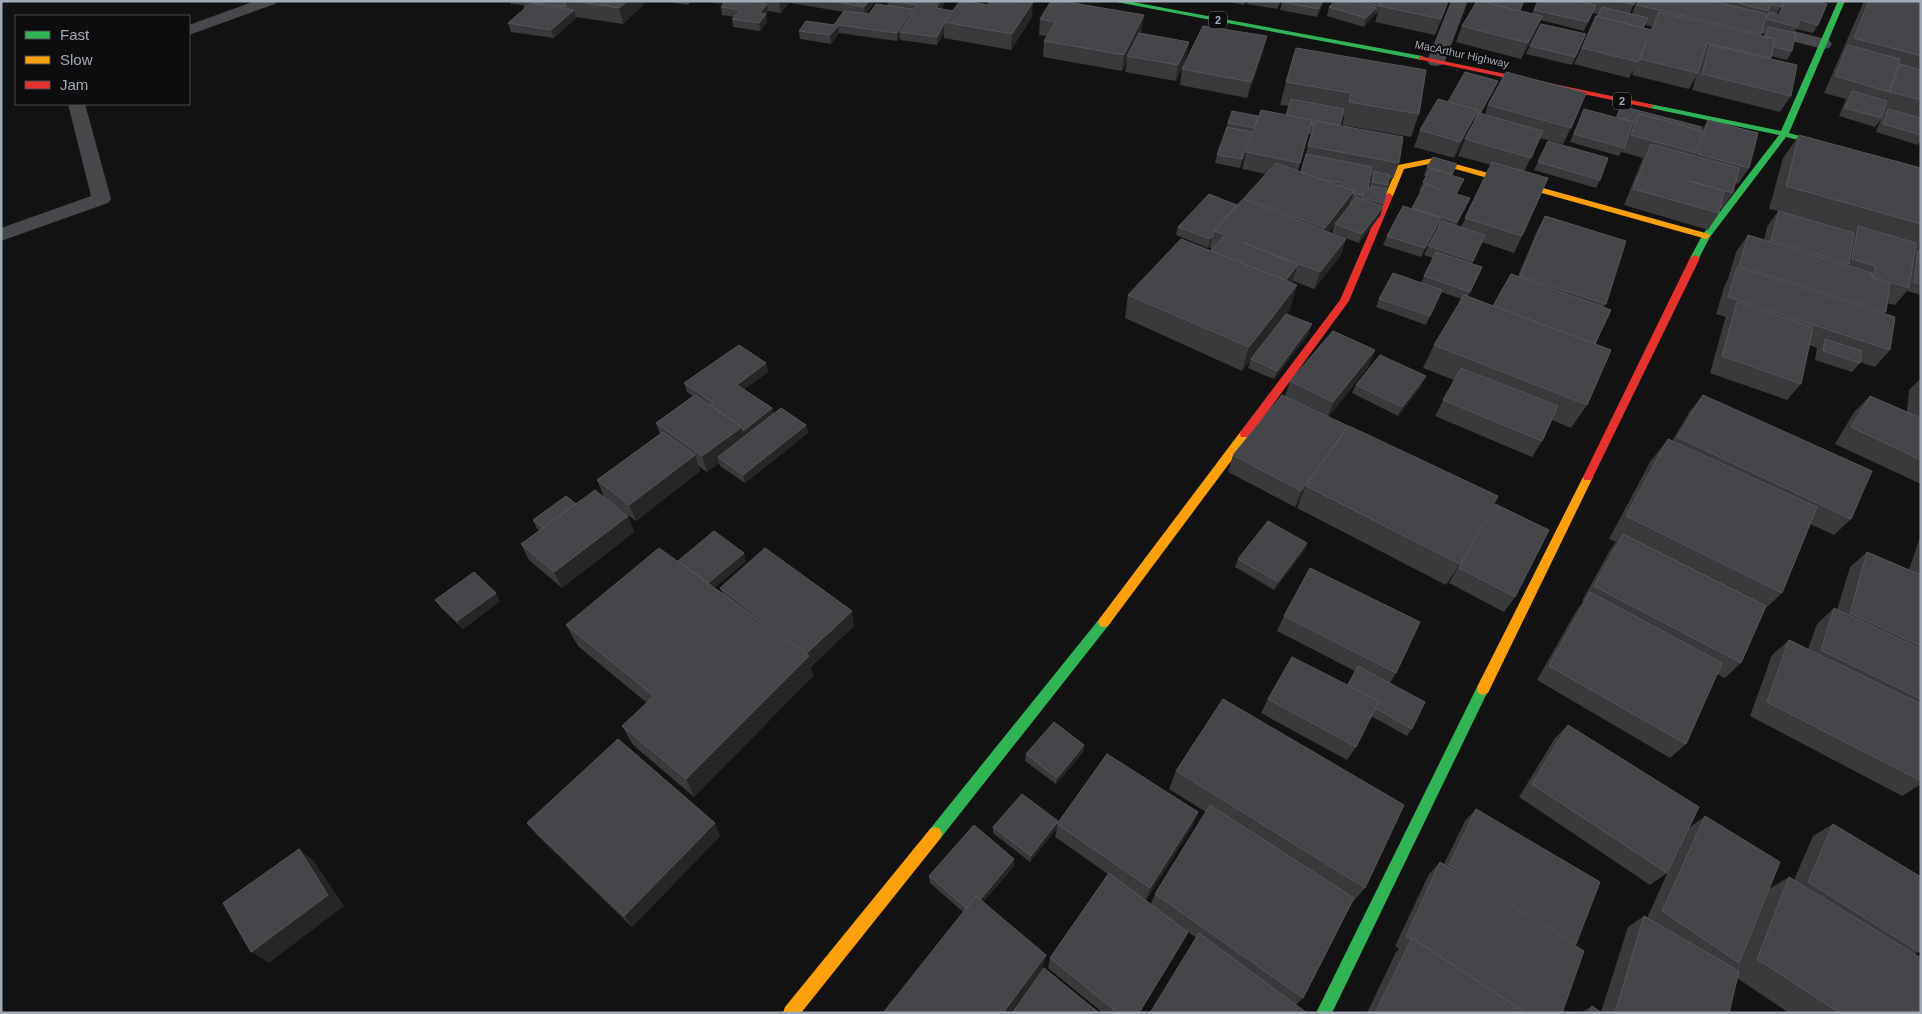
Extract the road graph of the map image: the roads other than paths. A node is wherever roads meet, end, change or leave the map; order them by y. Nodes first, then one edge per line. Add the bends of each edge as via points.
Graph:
1 (270, 1) edge
2 (1114, 1) edge
3 (1460, 1) edge
4 (1657, 1) edge
5 (1842, 1) edge
6 (190, 30) edge
7 (1823, 44) junction
8 (1436, 61) junction
9 (76, 105) edge
10 (1784, 134) junction
11 (1848, 150) edge
12 (1, 235) edge
13 (1706, 236) junction
14 (791, 1013) edge
15 (1324, 1013) edge

1 - 6 lane
2 - 8 main road, MacArthur Highway / 2
3 - 8 street
4 - 7 street
5 - 7 main road
7 - 10 main road
8 - 10 main road, MacArthur Highway / 2
9 - 12 lane via 102,199
10 - 11 main road, MacArthur Highway / 2
10 - 13 main road
13 - 14 main road via 1434,160 1401,167 1344,301 1082,651
13 - 15 main road

